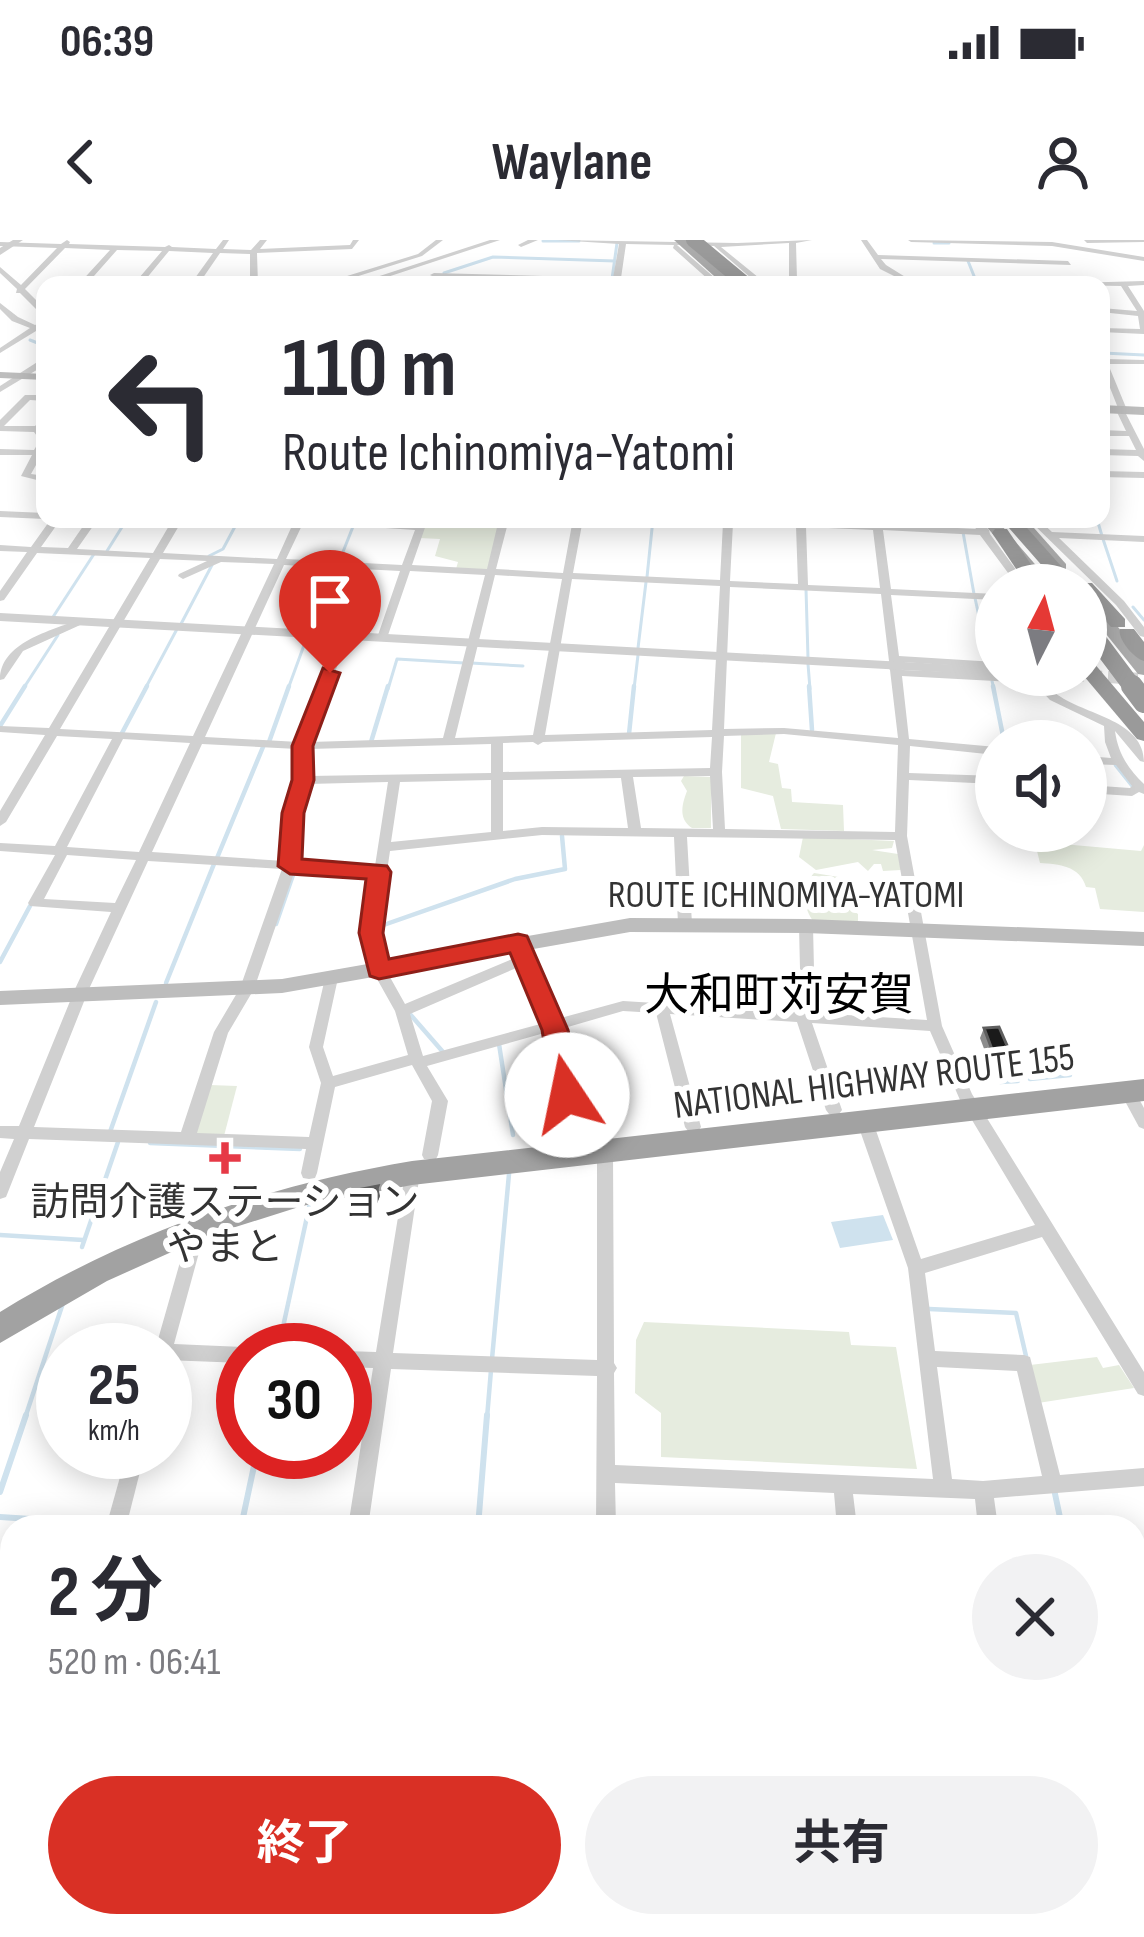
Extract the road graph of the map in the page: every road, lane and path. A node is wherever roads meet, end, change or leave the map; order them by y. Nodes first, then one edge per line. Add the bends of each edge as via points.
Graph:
1 (122, 240) edge
2 (174, 240) edge
3 (226, 240) edge
4 (264, 240) edge
5 (356, 240) edge
6 (440, 240) edge
7 (497, 240) edge
8 (536, 240) edge
9 (559, 240) edge
10 (809, 240) edge
11 (864, 240) edge
12 (911, 240) edge
13 (928, 240) edge
14 (1072, 240) edge
15 (1144, 240) edge
16 (623, 241) edge
17 (792, 241) edge
18 (16, 242) edge
19 (971, 242) edge
20 (992, 242) edge
21 (66, 243) edge
22 (737, 243) edge
23 (406, 245) dead end
24 (521, 245) dead end
25 (1059, 245) junction
26 (0, 248) edge
27 (114, 248) junction
28 (166, 250) junction
29 (217, 252) junction
30 (254, 252) junction
31 (420, 255) junction
32 (705, 255) edge
33 (875, 257) junction
34 (330, 258) junction
35 (688, 258) junction
36 (996, 259) junction
37 (1144, 259) edge
38 (935, 260) junction
39 (1068, 263) junction
40 (0, 269) edge
41 (434, 275) dead end
42 (39, 276) edge
43 (90, 276) edge
44 (144, 276) edge
45 (200, 276) edge
46 (254, 276) edge
47 (344, 276) edge
48 (367, 276) edge
49 (373, 276) edge
50 (448, 276) edge
51 (617, 276) edge
52 (678, 276) edge
53 (736, 276) edge
54 (736, 276) edge
55 (746, 276) edge
56 (792, 276) edge
57 (887, 276) edge
58 (919, 276) edge
59 (1003, 276) edge
60 (1075, 276) edge
61 (36, 279) edge
62 (1144, 284) edge
63 (1110, 285) edge
64 (1124, 285) junction
65 (23, 295) junction
66 (36, 298) edge
67 (1140, 302) edge
68 (36, 306) edge
69 (2, 311) edge
70 (1110, 311) edge
71 (1141, 314) junction
72 (36, 327) edge
73 (1110, 330) edge
74 (1144, 332) edge
75 (36, 334) edge
76 (0, 340) edge
77 (17, 345) junction
78 (0, 351) edge
79 (28, 358) dead end
80 (36, 360) edge
81 (1110, 360) edge
82 (1144, 362) edge
83 (36, 365) edge
84 (0, 375) edge
85 (16, 376) junction
86 (36, 377) edge
87 (1110, 387) edge
88 (0, 390) edge
89 (36, 397) edge
90 (1110, 410) edge
91 (1121, 410) junction
92 (1144, 411) edge
93 (0, 426) edge
94 (1136, 431) edge
95 (36, 434) edge
96 (0, 452) edge
97 (36, 453) edge
98 (1110, 453) edge
99 (1143, 456) edge
100 (1110, 474) edge
101 (1144, 475) edge
102 (0, 514) edge
103 (36, 516) edge
104 (50, 528) edge
105 (87, 528) edge
106 (173, 528) edge
107 (296, 528) edge
108 (419, 528) edge
109 (502, 528) edge
110 (576, 528) edge
111 (728, 528) edge
112 (801, 528) edge
113 (879, 528) edge
114 (1012, 528) edge
115 (1013, 528) edge
116 (1014, 528) edge
117 (1014, 528) edge
118 (1015, 528) edge
119 (1016, 528) edge
120 (1040, 528) edge
121 (1144, 539) edge
122 (0, 548) edge
123 (35, 549) junction
124 (71, 551) junction
125 (157, 556) junction
126 (220, 559) junction
127 (280, 562) junction
128 (1018, 564) edge
129 (1028, 564) edge
130 (1033, 564) edge
131 (1040, 564) edge
132 (1056, 564) edge
133 (406, 568) junction
134 (490, 572) junction
135 (182, 575) dead end
136 (568, 576) junction
137 (725, 584) junction
138 (803, 587) junction
139 (885, 591) junction
140 (975, 596) edge
141 (0, 598) edge
142 (1144, 604) edge
143 (0, 617) edge
144 (80, 621) junction
145 (116, 623) junction
146 (1127, 623) edge
147 (1107, 627) edge
148 (249, 631) junction
149 (1107, 631) edge
150 (343, 636) junction
151 (382, 638) junction
152 (472, 643) junction
153 (554, 647) junction
154 (1107, 653) edge
155 (1144, 655) edge
156 (722, 656) junction
157 (891, 665) junction
158 (1107, 665) edge
159 (975, 667) edge
160 (1144, 670) edge
161 (975, 676) edge
162 (0, 677) edge
163 (1144, 681) edge
164 (1052, 696) edge
165 (1104, 696) edge
166 (1144, 702) edge
167 (1114, 713) junction
168 (1144, 714) edge
169 (0, 729) edge
170 (52, 732) junction
171 (720, 734) junction
172 (1144, 735) edge
173 (118, 736) junction
174 (197, 740) junction
175 (538, 741) junction
176 (497, 742) junction
177 (904, 742) junction
178 (448, 743) junction
179 (303, 746) junction
180 (975, 749) edge
181 (1144, 758) edge
182 (1107, 761) edge
183 (1119, 762) junction
184 (626, 772) junction
185 (716, 772) junction
186 (498, 774) junction
187 (903, 776) junction
188 (975, 779) edge
189 (303, 780) junction
190 (394, 781) junction
191 (1142, 789) edge
192 (1107, 790) edge
193 (0, 822) edge
194 (719, 831) junction
195 (680, 832) junction
196 (635, 833) junction
197 (497, 834) junction
198 (901, 836) junction
199 (0, 847) edge
200 (384, 847) junction
201 (61, 851) junction
202 (143, 856) junction
203 (290, 866) junction
204 (379, 872) junction
205 (119, 908) junction
206 (685, 924) junction
207 (806, 926) junction
208 (918, 930) junction
209 (1144, 939) edge
210 (520, 951) junction
211 (379, 970) junction
212 (331, 978) junction
213 (248, 989) junction
214 (79, 995) junction
215 (0, 998) edge
216 (662, 1010) junction
217 (402, 1011) junction
218 (806, 1019) junction
219 (552, 1025) junction
220 (935, 1025) junction
221 (417, 1060) junction
222 (328, 1083) junction
223 (1138, 1086) edge
224 (969, 1103) junction
225 (834, 1110) junction
226 (866, 1122) junction
227 (1144, 1123) edge
228 (693, 1127) junction
229 (0, 1132) edge
230 (24, 1132) junction
231 (187, 1139) junction
232 (574, 1140) junction
233 (315, 1143) junction
234 (605, 1152) junction
235 (421, 1164) junction
236 (309, 1173) junction
237 (0, 1192) edge
238 (199, 1224) junction
239 (1045, 1229) junction
240 (916, 1268) junction
241 (0, 1310) edge
242 (172, 1323) edge
243 (0, 1329) edge
244 (372, 1360) edge
245 (382, 1360) junction
246 (927, 1360) junction
247 (608, 1368) junction
248 (1144, 1388) edge
249 (608, 1474) junction
250 (1144, 1477) edge
251 (129, 1479) edge
252 (843, 1483) junction
253 (1053, 1484) junction
254 (944, 1488) junction
255 (982, 1490) junction
256 (119, 1515) edge
257 (360, 1515) edge
258 (606, 1515) edge
259 (846, 1515) edge
260 (986, 1515) edge

1 - 27 street
2 - 28 street
3 - 29 street
4 - 30 street
5 - 34 street
6 - 31 street
7 - 49 street
8 - 24 street
9 - 16 street
10 - 17 street
11 - 33 street
12 - 13 street
13 - 19 street
13 - 38 street
14 - 15 street
16 - 32 street
16 - 51 street
17 - 22 street
17 - 56 street
18 - 21 street
18 - 26 street
19 - 20 street
19 - 36 street via 976,255
20 - 25 street
20 - 36 street
21 - 27 street
21 - 42 street
22 - 32 street
22 - 32 street via 735,256
23 - 31 street
25 - 37 street
25 - 39 street
27 - 28 street
27 - 43 street
28 - 29 street
28 - 44 street
29 - 30 street
29 - 45 street
30 - 34 street
30 - 46 street
31 - 48 street
32 - 35 street
32 - 35 street
32 - 53 highway, bridge
32 - 54 main road
32 - 55 street
33 - 38 street
33 - 57 street
34 - 47 street
35 - 52 street via 679,260
36 - 38 street
36 - 39 street
36 - 59 street
38 - 58 street
39 - 60 street
40 - 65 street
41 - 50 street
61 - 65 street
62 - 64 street
63 - 64 street
64 - 67 street
65 - 66 street
65 - 68 street
67 - 71 street
69 - 72 street
70 - 71 street
71 - 74 street
73 - 74 street
75 - 77 street
76 - 77 street
77 - 78 street
79 - 80 street
81 - 82 street
83 - 85 street
84 - 85 main road
85 - 86 main road
85 - 88 street
87 - 91 street
89 - 93 street
90 - 91 main road
91 - 92 main road
91 - 94 street
93 - 95 street
94 - 99 street
96 - 97 street
98 - 99 street
100 - 101 street
102 - 103 street
104 - 123 street
105 - 124 street
106 - 125 street
107 - 127 street
108 - 133 street
109 - 134 street
110 - 136 street
111 - 137 street
112 - 138 street
113 - 139 street
114 - 128 street
115 - 129 highway
116 - 130 main road
117 - 131 highway
118 - 132 highway
119 - 146 street
120 - 121 street
122 - 123 street
123 - 124 street
123 - 141 street
124 - 125 street
125 - 126 street
125 - 145 street
126 - 127 street
126 - 135 street
127 - 133 street
127 - 148 street
133 - 134 street
133 - 151 street
134 - 136 street
134 - 152 street
136 - 137 street
136 - 153 street
137 - 138 street
137 - 156 street
138 - 139 street
139 - 140 street
139 - 157 street
142 - 146 street
143 - 144 street
144 - 145 street
144 - 162 street via 19,649
145 - 148 street
145 - 170 street
146 - 155 highway
147 - 160 main road
148 - 150 street
148 - 174 street
149 - 163 highway
150 - 151 street
150 - 179 street
151 - 152 street
152 - 153 street
152 - 178 street
153 - 156 street
153 - 175 street
154 - 166 highway, bridge
156 - 157 street
156 - 171 street
157 - 159 street
157 - 161 street via 900,673
157 - 177 street
158 - 168 main road
164 - 167 street
165 - 167 highway
167 - 172 highway
167 - 181 street
167 - 183 street
169 - 170 street
170 - 173 street
170 - 193 street
171 - 175 street
171 - 177 street via 784,730
171 - 185 street
173 - 174 street
173 - 201 street
174 - 179 street
174 - 202 street
175 - 176 street
176 - 178 street
176 - 186 street
177 - 180 street
177 - 187 street
178 - 179 street
179 - 189 street
182 - 183 street
183 - 191 street
184 - 185 street
184 - 186 street
184 - 196 street
185 - 194 street
186 - 190 street
186 - 197 street
187 - 188 street
187 - 198 street
189 - 190 street
189 - 203 street
190 - 200 street
191 - 192 street
194 - 195 street
194 - 198 street
195 - 196 street
195 - 206 street
196 - 197 street
197 - 200 street
198 - 208 street
199 - 201 street
200 - 204 street
201 - 202 street
201 - 205 street via 35,903
202 - 203 street
202 - 205 street
203 - 204 street
203 - 213 street
204 - 211 street via 371,933
205 - 214 street
206 - 207 main road, ROUTE ICHINOMIYA-YATOMI
206 - 210 main road, ROUTE ICHINOMIYA-YATOMI via 604,928
207 - 208 main road, ROUTE ICHINOMIYA-YATOMI
207 - 218 street
208 - 209 main road, ROUTE ICHINOMIYA-YATOMI
208 - 220 street
210 - 211 main road, ROUTE ICHINOMIYA-YATOMI
210 - 217 street
210 - 219 street
211 - 212 main road, ROUTE ICHINOMIYA-YATOMI
211 - 217 street
212 - 213 main road, ROUTE ICHINOMIYA-YATOMI
212 - 222 street via 316,1047
213 - 214 main road, ROUTE ICHINOMIYA-YATOMI
213 - 231 street via 221,1032
214 - 215 main road, ROUTE ICHINOMIYA-YATOMI
214 - 230 street
216 - 218 street
216 - 219 street via 609,1007
216 - 228 street
217 - 221 street
218 - 220 street
218 - 225 street
219 - 221 street
219 - 232 street
220 - 224 street
221 - 222 street
221 - 235 street via 440,1101
222 - 233 street
223 - 224 highway, NATIONAL HIGHWAY ROUTE 155
223 - 227 street
224 - 225 highway, NATIONAL HIGHWAY ROUTE 155
224 - 226 highway, NATIONAL HIGHWAY ROUTE 155
224 - 239 street
225 - 228 highway, NATIONAL HIGHWAY ROUTE 155
226 - 234 highway, NATIONAL HIGHWAY ROUTE 155
226 - 240 street
228 - 232 highway, NATIONAL HIGHWAY ROUTE 155
229 - 230 street
230 - 231 street
230 - 237 street
231 - 233 street
232 - 235 highway, NATIONAL HIGHWAY ROUTE 155
233 - 236 street
234 - 235 highway, NATIONAL HIGHWAY ROUTE 155
234 - 247 street
235 - 236 highway, NATIONAL HIGHWAY ROUTE 155
235 - 238 highway, NATIONAL HIGHWAY ROUTE 155
235 - 245 street
236 - 241 highway, NATIONAL HIGHWAY ROUTE 155 via 148,1228
238 - 242 street
238 - 243 highway, NATIONAL HIGHWAY ROUTE 155 via 74,1282
239 - 240 street
239 - 248 street
240 - 246 street
244 - 245 street
245 - 247 street
245 - 257 street
246 - 253 street via 1024,1363
246 - 254 street
247 - 249 street
249 - 252 street
249 - 258 street
250 - 253 street
251 - 256 street
252 - 254 street
252 - 259 street
253 - 255 street
254 - 255 street
255 - 260 street

